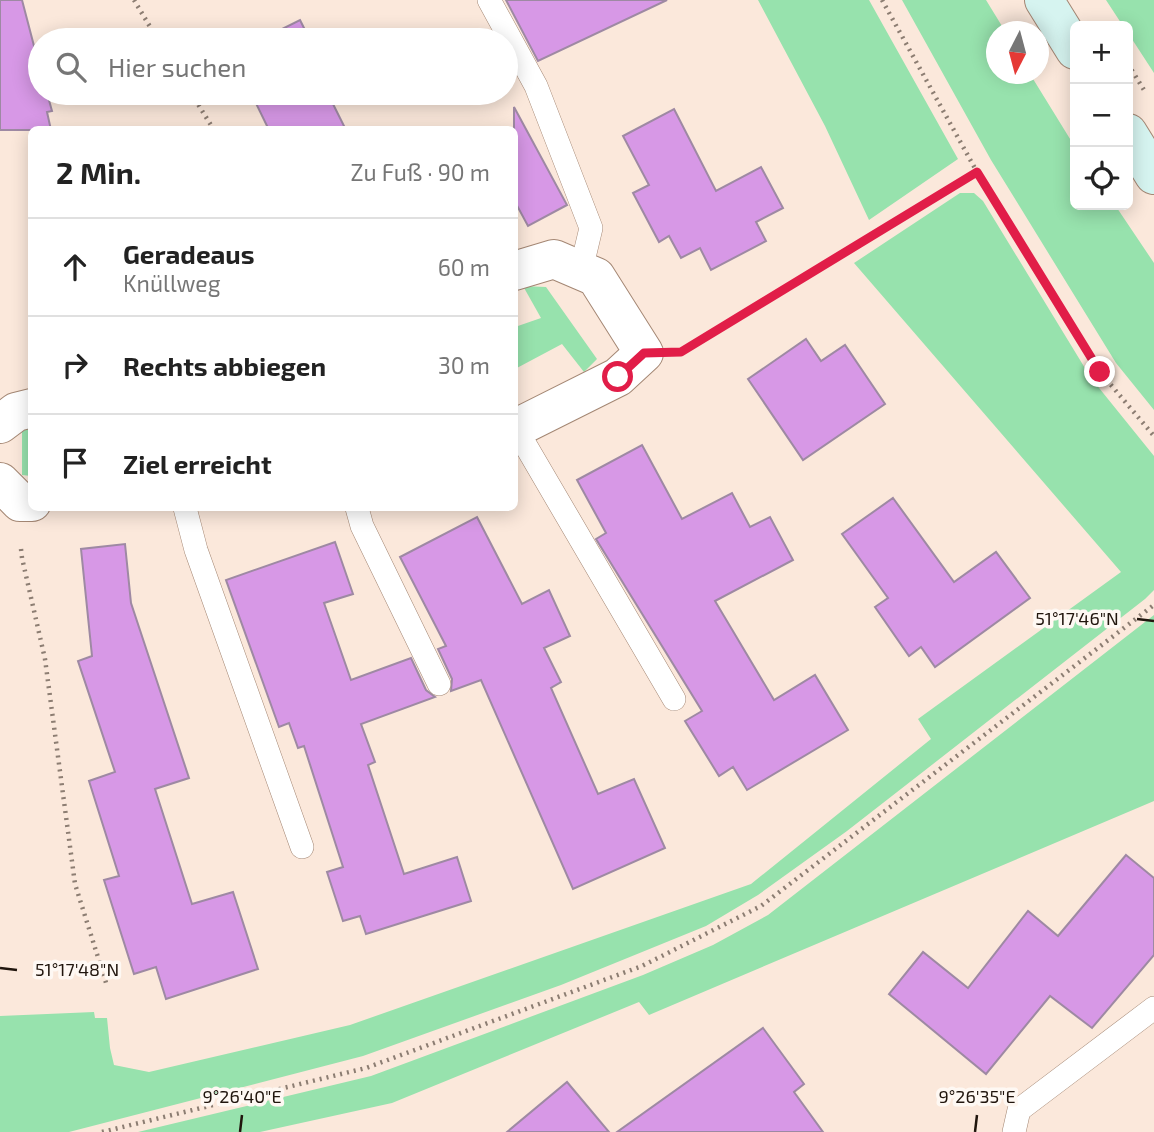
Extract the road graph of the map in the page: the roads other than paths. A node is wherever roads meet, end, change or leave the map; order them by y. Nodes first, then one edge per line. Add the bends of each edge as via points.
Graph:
1 (489, 0) edge
2 (1044, 0) edge
3 (504, 28) edge
4 (1070, 42) edge
5 (518, 53) edge
6 (1133, 141) edge
7 (1154, 175) edge
8 (518, 270) edge
9 (582, 270) junction
10 (28, 409) edge
11 (0, 424) edge
12 (518, 427) edge
13 (518, 434) edge
14 (186, 511) edge
15 (358, 511) edge
16 (439, 684) dead end
17 (674, 699) dead end
18 (302, 847) dead end
19 (1154, 1008) edge
20 (1014, 1132) edge

1 - 3 lane
2 - 4 main road
5 - 9 lane via 536,86 591,228
6 - 7 main road
8 - 9 street via 554,259
9 - 12 street via 596,277 644,353 618,377
10 - 11 street
13 - 17 lane
14 - 18 lane
15 - 16 lane
19 - 20 lane via 1019,1110

